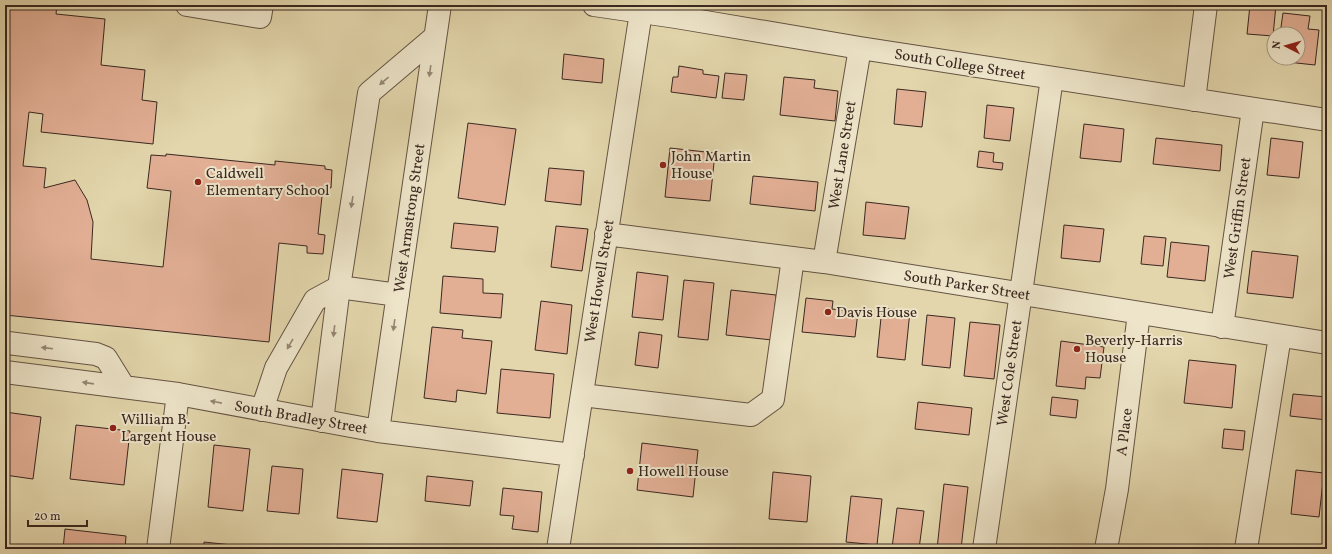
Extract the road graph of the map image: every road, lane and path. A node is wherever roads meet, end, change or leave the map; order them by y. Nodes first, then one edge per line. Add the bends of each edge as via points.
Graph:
1 (187, 5) edge
2 (262, 5) edge
3 (440, 5) edge
4 (594, 5) edge
5 (1206, 5) edge
6 (677, 11) edge
7 (641, 12) junction
8 (435, 38) junction
9 (860, 48) junction
10 (1052, 78) junction
11 (1194, 100) junction
12 (1253, 109) junction
13 (1327, 120) edge
14 (606, 234) junction
15 (793, 258) junction
16 (824, 262) junction
17 (339, 287) junction
18 (1020, 294) junction
19 (398, 295) junction
20 (1139, 314) junction
21 (1222, 327) junction
22 (1280, 336) junction
23 (1327, 343) edge
24 (5, 344) edge
25 (5, 372) edge
26 (124, 387) junction
27 (178, 394) junction
28 (582, 395) junction
29 (262, 410) junction
30 (322, 421) junction
31 (378, 431) junction
32 (573, 455) junction
33 (158, 549) edge
34 (558, 549) edge
35 (984, 549) edge
36 (1106, 549) edge
37 (1246, 549) edge

1 - 2 street via 260,17
3 - 8 street, West Armstrong Street
4 - 7 street, South College Street
5 - 11 street
6 - 7 street, South College Street
6 - 9 street, South College Street
7 - 14 street, West Howell Street
8 -> 17 street via 369,93
8 -> 19 street, West Armstrong Street
9 - 10 street, South College Street
9 - 16 street, West Lane Street
10 - 11 street, South College Street
10 - 18 street, West Cole Street
11 - 12 street, South College Street
12 - 13 street, South College Street
12 - 21 street, West Griffin Street
14 - 15 street, South Parker Street
14 - 28 street, West Howell Street
15 - 16 street, South Parker Street
15 - 28 street via 773,399 751,415
16 - 18 street, South Parker Street
17 - 19 street
17 -> 29 street via 315,300 276,368
17 -> 30 street
18 - 20 street, South Parker Street
18 - 35 street, West Cole Street
19 -> 31 street, West Armstrong Street
20 - 21 street, South Parker Street
20 - 36 street, A Place via 1117,489
21 - 22 street, South Parker Street
22 - 23 street, South Parker Street
22 - 37 street
26 -> 24 street via 106,358 96,354
26 -> 25 street, South Bradley Street
26 - 27 street, South Bradley Street
29 -> 27 street, South Bradley Street
27 - 33 street
28 - 32 street, West Howell Street
29 - 30 street, South Bradley Street
30 - 31 street, South Bradley Street
31 - 32 street, South Bradley Street
32 - 34 street, West Howell Street

